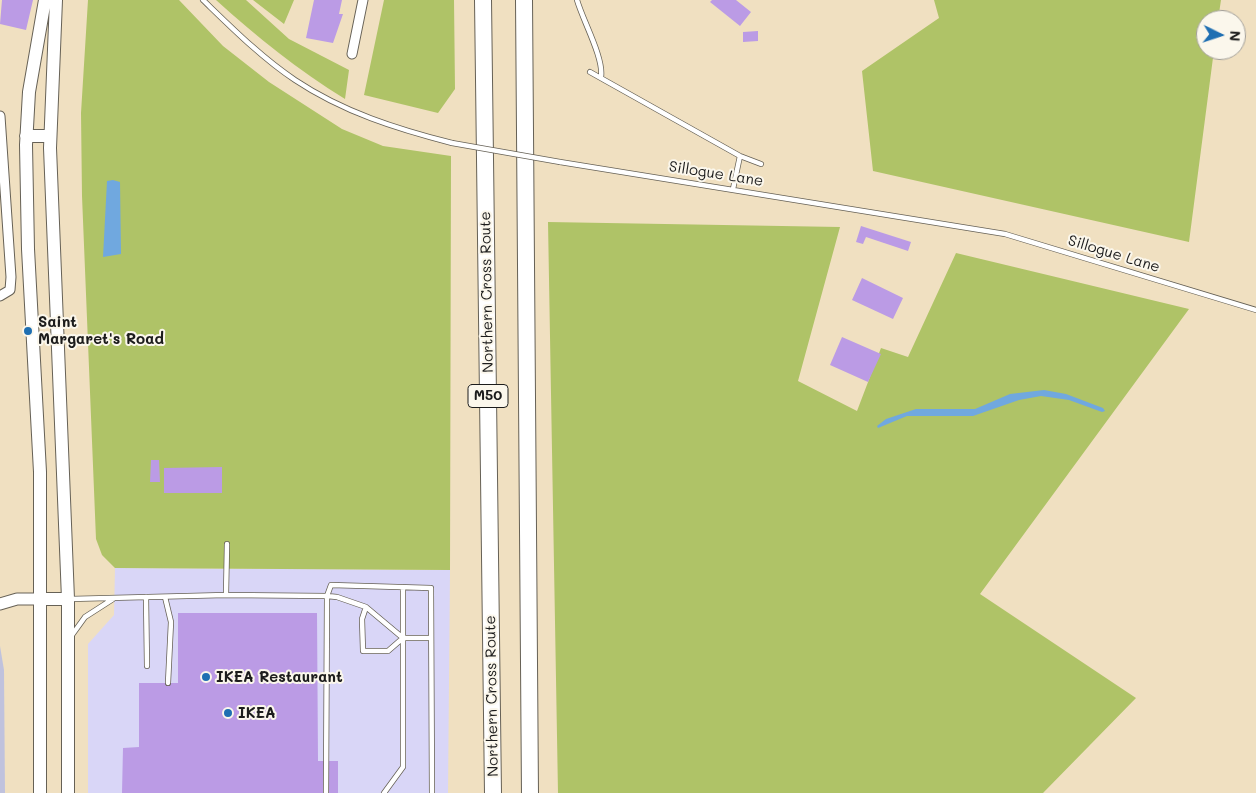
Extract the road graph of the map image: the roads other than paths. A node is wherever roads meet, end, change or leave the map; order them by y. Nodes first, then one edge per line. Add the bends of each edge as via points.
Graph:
1 (45, 0) edge
2 (56, 0) edge
3 (203, 0) edge
4 (363, 0) edge
5 (483, 0) edge
6 (524, 0) edge
7 (578, 0) edge
8 (352, 54) dead end
9 (590, 72) dead end
10 (600, 77) junction
11 (0, 116) edge
12 (26, 136) junction
13 (50, 136) junction
14 (740, 156) junction
15 (761, 164) dead end
16 (732, 189) junction
17 (0, 296) edge
18 (1256, 310) edge
19 (227, 544) dead end
20 (403, 587) junction
21 (226, 594) junction
22 (327, 596) junction
23 (146, 597) junction
24 (165, 597) junction
25 (39, 599) junction
26 (68, 599) junction
27 (113, 599) junction
28 (0, 604) edge
29 (366, 608) junction
30 (403, 638) junction
31 (431, 638) junction
32 (68, 646) junction
33 (147, 666) dead end
34 (530, 670) junction
35 (168, 683) dead end
36 (40, 793) edge
37 (68, 793) edge
38 (326, 793) edge
39 (384, 793) edge
40 (432, 793) edge
41 (493, 793) edge
42 (530, 793) edge
43 (536, 793) edge

1 - 12 main road via 29,92
2 - 13 main road
3 - 16 lane, Sillogue Lane, bridge via 242,38 295,80 392,128 452,143
4 - 8 street
5 - 41 highway, Northern Cross Route / M50
6 - 34 highway, M50
7 - 10 lane via 600,65
9 - 10 lane
10 - 14 lane
11 - 17 street via 11,276 10,290
12 - 13 main road
12 - 25 main road via 28,249 40,472
13 - 26 main road
14 - 15 lane
14 - 16 lane
16 - 18 lane, Sillogue Lane via 1005,234
19 - 21 lane
20 - 22 lane via 331,586
20 - 30 lane
20 - 31 lane via 431,588
21 - 22 lane
21 - 24 lane
22 - 29 lane
22 - 38 lane
23 - 24 lane
23 - 27 lane
23 - 33 lane
24 - 35 lane via 172,622
25 - 26 main road
25 - 28 street via 16,599
25 - 36 main road
26 - 27 lane
26 - 32 main road
27 - 32 lane via 84,618
29 - 30 lane
29 - 30 lane via 362,619 363,651 388,650
30 - 31 lane
30 - 39 lane via 402,767
31 - 40 lane
32 - 37 main road
34 - 42 highway, M50
34 - 43 highway

